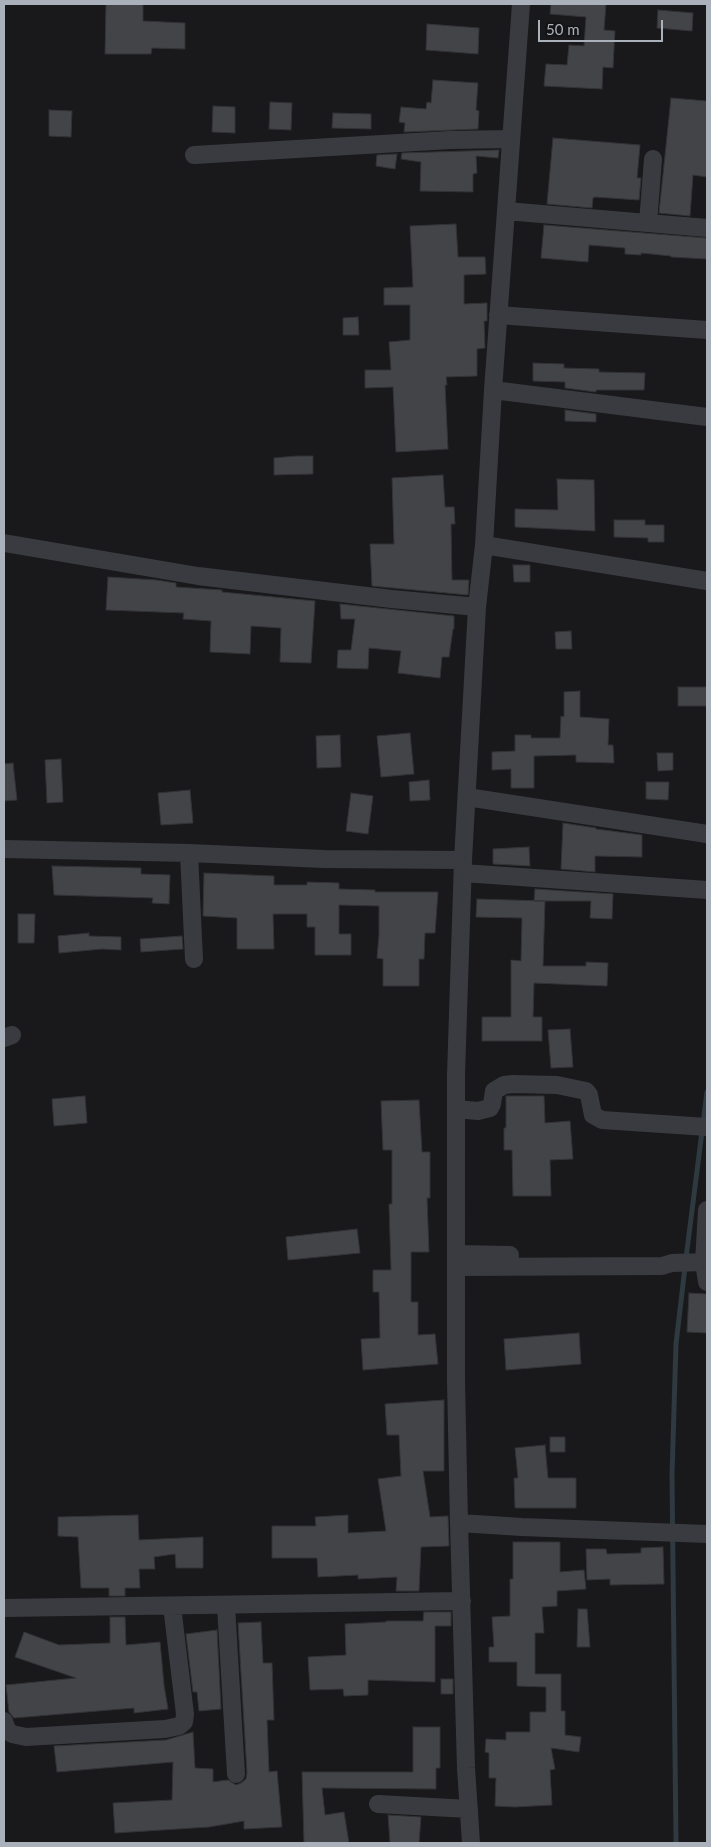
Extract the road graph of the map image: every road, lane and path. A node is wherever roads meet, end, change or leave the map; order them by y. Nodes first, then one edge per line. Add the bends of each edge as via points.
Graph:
1 (521, 4) edge
2 (510, 139) junction
3 (194, 155) dead end
4 (653, 159) dead end
5 (506, 211) junction
6 (648, 223) junction
7 (707, 228) edge
8 (498, 315) junction
9 (707, 330) edge
10 (493, 390) junction
11 (707, 416) edge
12 (4, 543) edge
13 (484, 545) junction
14 (707, 581) edge
15 (478, 608) junction
16 (467, 797) junction
17 (707, 834) edge
18 (4, 849) edge
19 (189, 853) junction
20 (463, 867) junction
21 (707, 890) edge
22 (194, 959) dead end
23 (456, 1109) junction
24 (707, 1127) edge
25 (707, 1210) edge
26 (456, 1260) junction
27 (688, 1263) junction
28 (707, 1282) edge
29 (459, 1523) junction
30 (707, 1534) edge
31 (462, 1601) junction
32 (172, 1606) junction
33 (226, 1606) junction
34 (4, 1608) edge
35 (4, 1721) edge
36 (236, 1774) dead end
37 (378, 1804) dead end
38 (469, 1809) junction
39 (471, 1843) edge

1 - 2 street
2 - 3 street
2 - 5 street
4 - 6 street
5 - 6 street
5 - 8 street
6 - 7 street
8 - 9 street
8 - 10 street
10 - 11 street
10 - 13 street
12 - 15 street via 198,576
13 - 14 street
13 - 15 street
15 - 16 street
16 - 17 street
16 - 20 street
18 - 19 street
19 - 20 street
19 - 22 street
20 - 21 street
20 - 23 street
23 - 24 street via 478,1111 490,1108 494,1091 504,1085 557,1085 586,1091 593,1115 602,1120
23 - 26 street
25 - 27 street
26 - 27 street via 662,1266
26 - 29 street
27 - 28 street
29 - 30 street
29 - 31 street
31 - 33 street
31 - 38 street
32 - 33 street
32 - 34 street
32 - 35 street via 184,1722 165,1729 26,1737 12,1734
33 - 36 street
37 - 38 street
38 - 39 street

